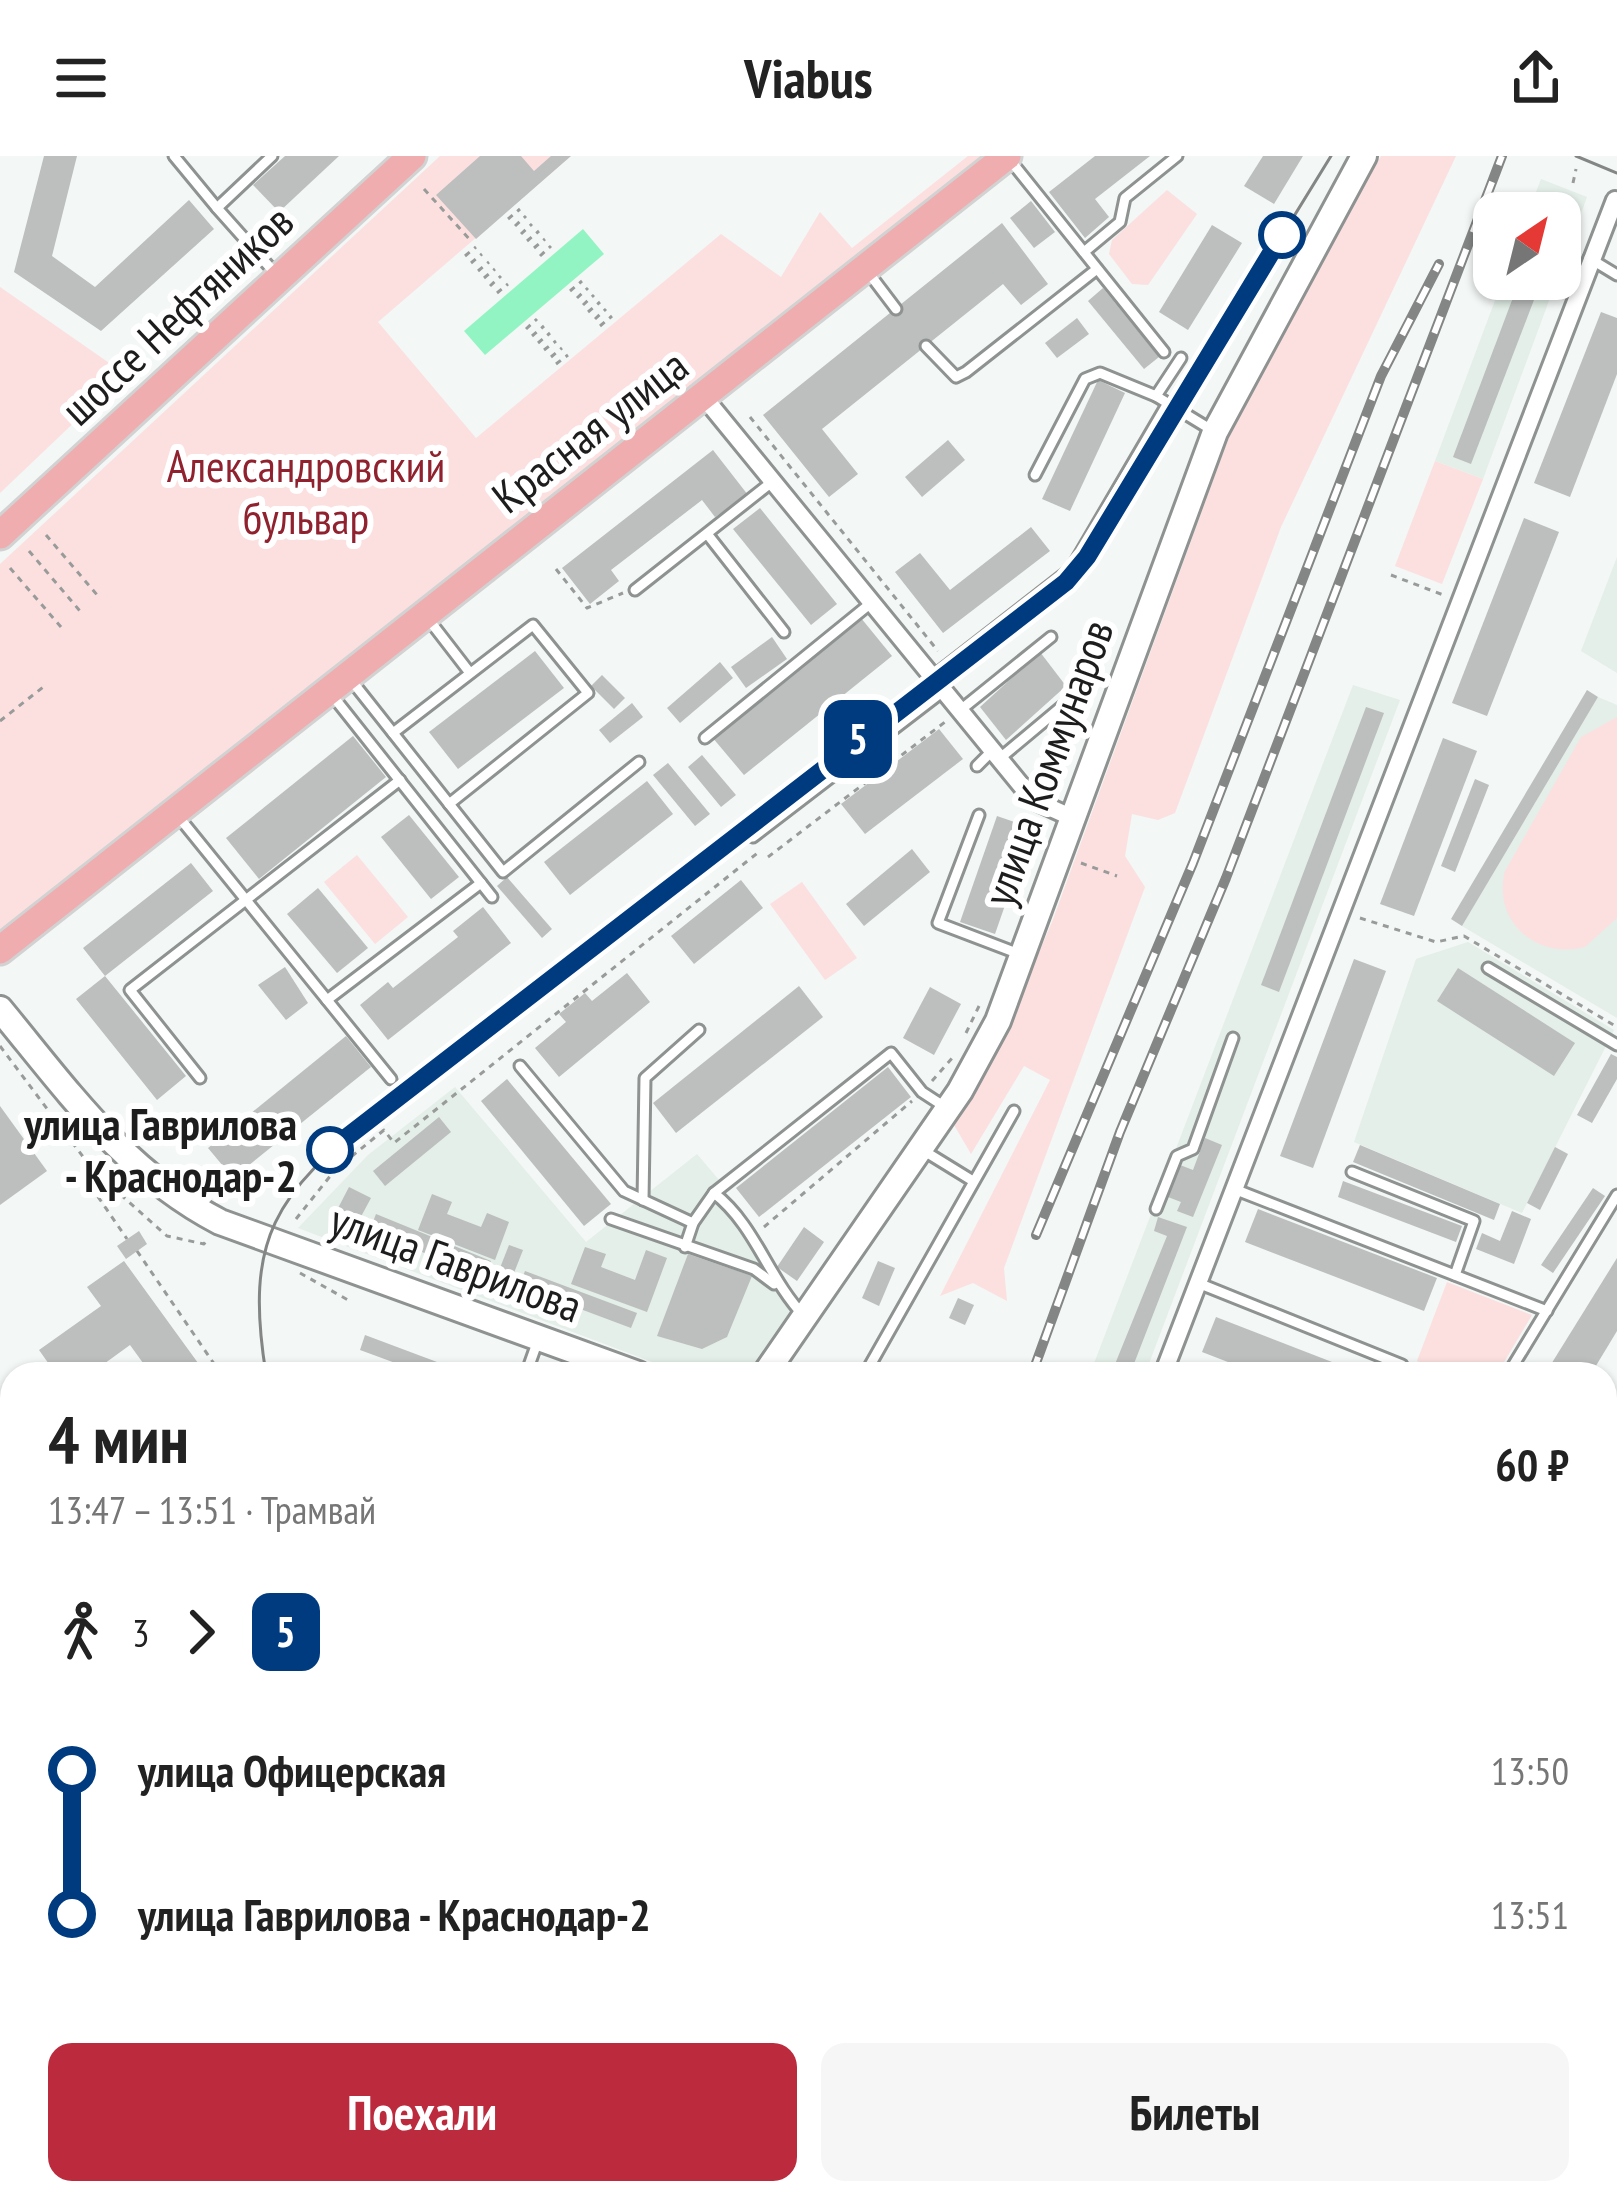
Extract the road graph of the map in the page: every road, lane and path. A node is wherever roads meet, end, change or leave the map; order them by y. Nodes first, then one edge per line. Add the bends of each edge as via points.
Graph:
1 (174, 156) edge
2 (272, 156) edge
3 (1007, 156) edge
4 (1177, 156) edge
5 (1364, 156) edge
6 (397, 161) edge
7 (1576, 170) dead end
8 (1573, 183) dead end
9 (424, 189) dead end
10 (1616, 201) edge
11 (217, 208) junction
12 (520, 209) dead end
13 (526, 216) dead end
14 (508, 218) dead end
15 (532, 224) dead end
16 (515, 226) dead end
17 (539, 231) dead end
18 (521, 234) dead end
19 (545, 239) dead end
20 (527, 241) dead end
21 (551, 246) dead end
22 (534, 248) dead end
23 (1084, 252) junction
24 (482, 254) dead end
25 (465, 256) dead end
26 (540, 256) dead end
27 (1589, 258) junction
28 (489, 262) dead end
29 (471, 263) dead end
30 (865, 268) junction
31 (495, 269) dead end
32 (1097, 269) junction
33 (478, 271) dead end
34 (1248, 274) dead end
35 (1617, 275) edge
36 (501, 277) dead end
37 (280, 278) junction
38 (484, 278) dead end
39 (582, 281) dead end
40 (508, 284) dead end
41 (1265, 284) dead end
42 (490, 286) dead end
43 (588, 288) dead end
44 (570, 291) dead end
45 (496, 293) dead end
46 (594, 295) dead end
47 (577, 298) dead end
48 (600, 302) dead end
49 (583, 305) dead end
50 (606, 309) dead end
51 (896, 309) dead end
52 (588, 312) dead end
53 (612, 316) dead end
54 (538, 319) dead end
55 (595, 319) dead end
56 (544, 326) dead end
57 (601, 326) dead end
58 (526, 328) dead end
59 (550, 334) dead end
60 (532, 336) dead end
61 (556, 340) dead end
62 (538, 343) dead end
63 (926, 346) dead end
64 (562, 348) dead end
65 (544, 350) dead end
66 (1164, 352) dead end
67 (568, 355) dead end
68 (551, 357) dead end
69 (1181, 358) dead end
70 (556, 364) dead end
71 (703, 396) junction
72 (1156, 396) junction
73 (1168, 403) junction
74 (750, 418) dead end
75 (1215, 432) junction
76 (1035, 475) dead end
77 (772, 482) junction
78 (0, 535) edge
79 (46, 535) dead end
80 (708, 536) junction
81 (29, 550) dead end
82 (10, 568) dead end
83 (556, 569) dead end
84 (1391, 575) dead end
85 (635, 590) joint
86 (98, 596) dead end
87 (1458, 601) junction
88 (871, 603) junction
89 (80, 611) dead end
90 (425, 615) junction
91 (61, 627) dead end
92 (784, 632) dead end
93 (1052, 638) dead end
94 (938, 651) dead end
95 (470, 674) junction
96 (338, 683) junction
97 (47, 684) dead end
98 (936, 685) junction
99 (1066, 703) dead end
100 (955, 714) junction
101 (0, 722) edge
102 (393, 733) junction
103 (705, 738) dead end
104 (996, 755) junction
105 (639, 762) dead end
106 (977, 766) dead end
107 (400, 780) junction
108 (449, 804) junction
109 (175, 812) junction
110 (979, 815) dead end
111 (1073, 818) junction
112 (753, 837) dead end
113 (762, 849) dead end
114 (768, 857) dead end
115 (1080, 862) dead end
116 (1117, 876) dead end
117 (481, 883) junction
118 (492, 897) dead end
119 (246, 901) junction
120 (0, 950) edge
121 (1022, 955) junction
122 (1488, 968) dead end
123 (983, 998) dead end
124 (327, 1000) junction
125 (0, 1009) edge
126 (700, 1030) dead end
127 (965, 1035) dead end
128 (1233, 1038) dead end
129 (1617, 1045) edge
130 (0, 1046) edge
131 (956, 1054) dead end
132 (520, 1066) dead end
133 (200, 1078) dead end
134 (391, 1079) dead end
135 (922, 1092) junction
136 (948, 1109) junction
137 (1014, 1112) dead end
138 (921, 1150) junction
139 (1352, 1172) dead end
140 (104, 1179) junction
141 (973, 1181) junction
142 (1234, 1189) junction
143 (714, 1193) junction
144 (1617, 1195) edge
145 (643, 1200) junction
146 (1156, 1209) dead end
147 (296, 1219) dead end
148 (610, 1219) dead end
149 (692, 1223) junction
150 (754, 1236) junction
151 (128, 1239) dead end
152 (204, 1244) dead end
153 (685, 1247) junction
154 (136, 1251) dead end
155 (1455, 1275) junction
156 (1198, 1283) junction
157 (778, 1287) junction
158 (1546, 1311) junction
159 (804, 1316) junction
160 (539, 1338) junction
161 (213, 1362) edge
162 (530, 1362) edge
163 (601, 1362) edge
164 (773, 1362) edge
165 (872, 1362) edge
166 (1168, 1362) edge
167 (1394, 1362) edge
168 (1515, 1362) edge

1 - 11 lane
2 - 11 lane
3 - 23 lane
3 - 30 main road, Красная улица
4 - 23 lane via 1125,198 1120,222
5 - 75 main road, улица Коммунаров
6 - 37 main road, шоссе Нефтяников
7 - 8 path
9 - 25 path via 474,245
10 - 27 street
11 - 37 lane
12 - 14 path
13 - 16 path
15 - 18 path
17 - 20 path
19 - 22 path
21 - 26 path
23 - 32 lane
24 - 29 path
27 - 35 lane
27 - 87 street
28 - 33 path
30 - 51 lane
30 - 71 main road, Красная улица
31 - 38 path
32 - 63 lane via 966,372 945,371
32 - 66 lane
34 - 41 path
36 - 42 path
37 - 78 main road, шоссе Нефтяников
39 - 44 path
40 - 45 path
43 - 47 path
46 - 49 path
48 - 52 path
50 - 55 path
53 - 57 path
54 - 58 path
56 - 60 path
59 - 62 path
61 - 65 path
64 - 68 path
67 - 70 path
69 - 72 lane
71 - 77 street
71 - 90 main road, Красная улица
72 - 73 lane
72 - 76 lane via 1100,374 1085,379
73 - 75 lane
73 - 98 lane via 1071,569
74 - 94 path
75 - 111 main road, улица Коммунаров
77 - 80 lane
77 - 88 street
79 - 86 path
80 - 85 lane
80 - 92 lane
81 - 89 path
82 - 91 path
83 - 85 path via 587,608
84 - 87 path
87 - 142 street
88 - 98 street
88 - 103 lane
90 - 95 lane
90 - 96 main road, Красная улица
93 - 100 lane
95 - 102 lane
95 - 108 lane via 533,625 588,694
96 - 102 lane
96 - 107 lane
96 - 109 main road, Красная улица
97 - 101 path
98 - 100 street
98 - 112 lane
99 - 104 lane
100 - 104 street
100 - 114 path
102 - 108 lane
104 - 106 lane
104 - 111 street via 1033,800
105 - 108 lane via 503,872
107 - 117 lane
107 - 119 lane
109 - 119 lane
109 - 120 main road, Красная улица
110 - 121 lane via 938,923
111 - 121 main road, улица Коммунаров
113 - 147 path via 394,1143 384,1130 335,1170
115 - 116 path
117 - 118 lane
117 - 124 lane
119 - 124 lane
119 - 133 lane via 130,990
121 - 136 main road, улица Коммунаров via 998,1021
122 - 129 lane
123 - 127 path
124 - 134 lane
125 - 160 main road, улица Гаврилова via 118,1152 170,1193 220,1222
126 - 145 lane via 645,1078
128 - 146 lane via 1193,1149 1177,1156
130 - 140 path
131 - 135 path
132 - 145 lane via 624,1191
135 - 136 lane
135 - 143 lane via 890,1053
135 - 150 path
136 - 138 main road, улица Коммунаров
137 - 141 lane
138 - 141 lane
138 - 159 main road, улица Коммунаров
139 - 155 lane via 1474,1221
140 - 151 path via 92,1189
140 - 152 path via 167,1236
141 - 165 lane
142 - 155 lane
142 - 156 street
143 - 149 lane
143 - 150 lane
144 - 158 lane
145 - 149 lane
148 - 153 lane
149 - 153 lane
150 - 157 lane
153 - 157 lane via 754,1269
154 - 161 path
155 - 158 lane
156 - 166 street
156 - 167 lane
157 - 159 lane
158 - 168 lane
159 - 164 main road, улица Коммунаров
160 - 162 lane
160 - 163 main road, улица Гаврилова

